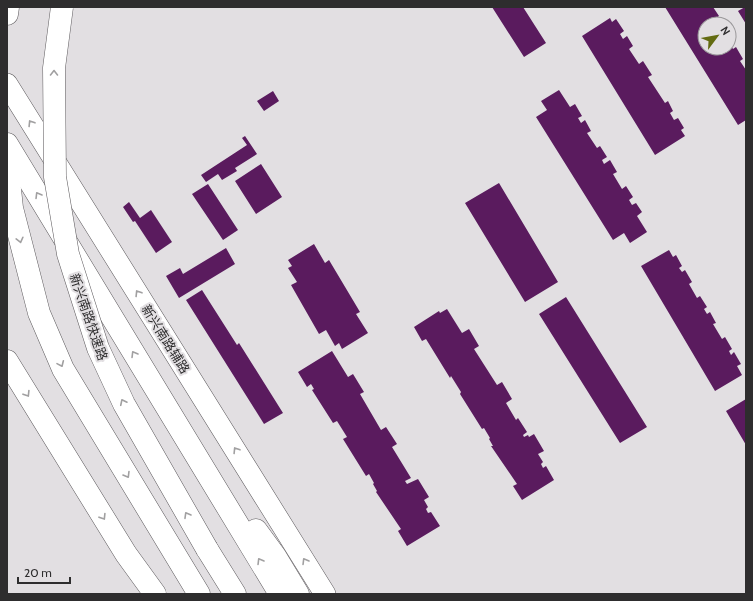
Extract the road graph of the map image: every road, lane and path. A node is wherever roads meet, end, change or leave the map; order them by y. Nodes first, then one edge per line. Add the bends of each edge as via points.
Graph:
1 (8, 7) edge
2 (62, 7) edge
3 (7, 14) edge
4 (7, 84) edge
5 (7, 144) edge
6 (7, 161) edge
7 (7, 361) edge
8 (174, 419) junction
9 (126, 554) junction
10 (146, 594) edge
11 (155, 594) edge
12 (199, 594) edge
13 (236, 594) edge
14 (280, 594) edge
15 (298, 594) edge
16 (325, 594) edge

1 - 3 main road
13 -> 2 main road, 新兴南路快速路, bridge via 207,549 124,404 98,348 68,254 56,177 54,68
16 -> 4 street, 新兴南路辅路
8 -> 5 main road
6 -> 12 main road via 12,208 39,313 63,369
7 -> 9 main road
14 -> 8 main road
8 - 15 main road via 275,556
9 - 10 street
9 - 11 main road

